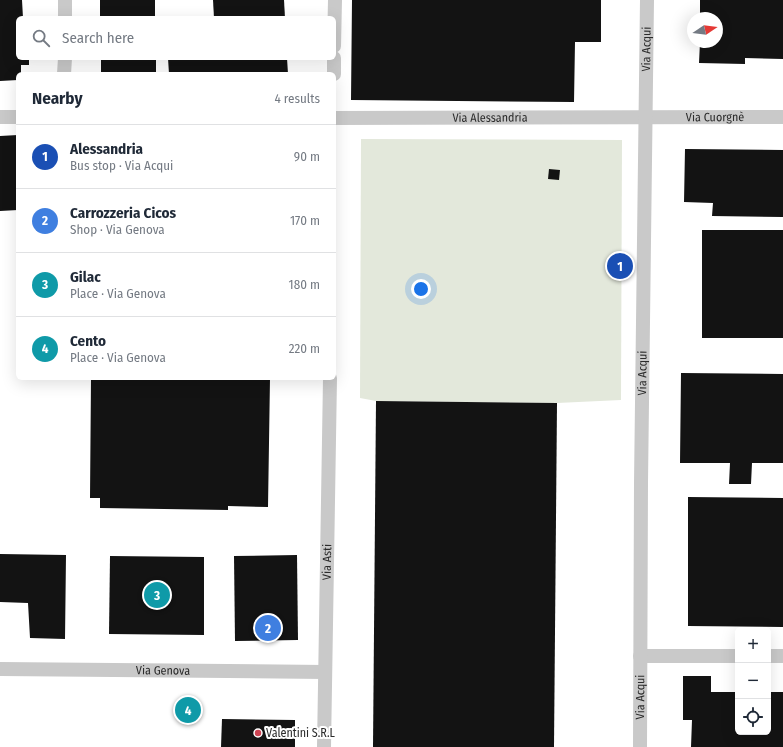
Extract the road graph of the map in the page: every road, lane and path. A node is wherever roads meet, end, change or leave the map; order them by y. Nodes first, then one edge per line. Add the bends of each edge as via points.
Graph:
1 (65, 0) edge
2 (334, 0) edge
3 (647, 0) edge
4 (65, 16) edge
5 (334, 16) edge
6 (64, 60) edge
7 (334, 60) edge
8 (64, 72) edge
9 (334, 72) edge
10 (0, 117) edge
11 (16, 117) edge
12 (646, 117) junction
13 (783, 117) edge
14 (336, 118) edge
15 (330, 380) edge
16 (640, 656) junction
17 (735, 656) edge
18 (771, 656) edge
19 (783, 656) edge
20 (0, 669) edge
21 (325, 672) junction
22 (324, 747) edge
23 (640, 747) edge

1 - 4 street
2 - 5 street
3 - 12 street, Via Acqui
6 - 8 street
7 - 9 street
10 - 11 street
12 - 13 street, Via Cuorgnè
12 - 14 street, Via Alessandria
12 - 16 street, Via Acqui
15 - 21 street, Via Asti
16 - 17 street
16 - 23 street, Via Acqui
18 - 19 street
20 - 21 street, Via Genova
21 - 22 street, Via Asti

